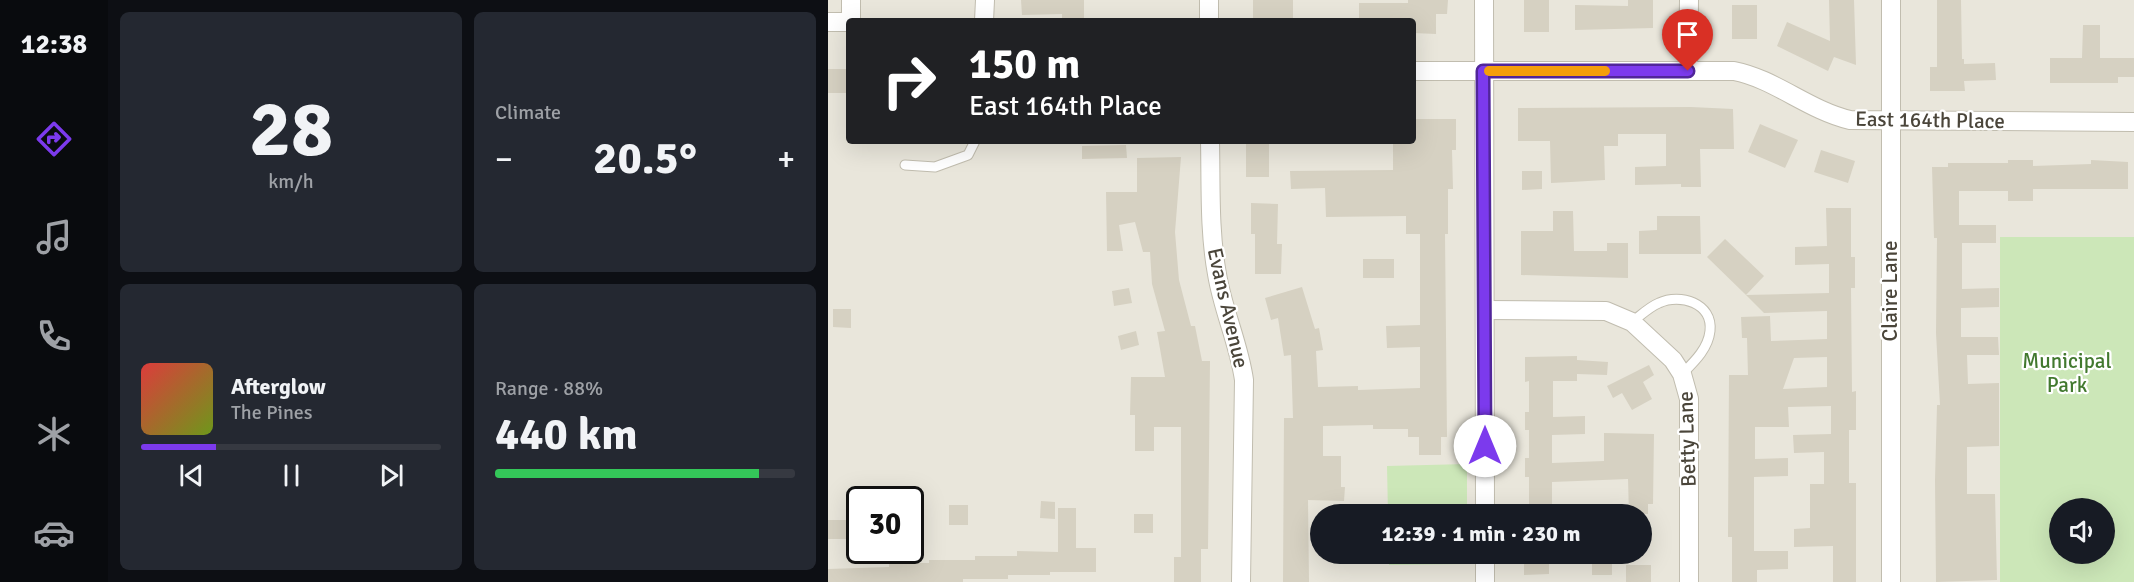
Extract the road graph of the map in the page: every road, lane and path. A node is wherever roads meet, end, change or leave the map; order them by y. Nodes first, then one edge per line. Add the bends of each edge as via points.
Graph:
1 (851, 0) edge
2 (985, 0) edge
3 (1209, 0) edge
4 (1484, 0) edge
5 (1689, 0) edge
6 (1891, 0) edge
7 (850, 18) edge
8 (984, 18) edge
9 (1209, 18) edge
10 (828, 21) edge
11 (846, 21) edge
12 (1416, 71) edge
13 (1483, 71) junction
14 (1688, 71) junction
15 (1890, 121) junction
16 (2134, 122) edge
17 (974, 144) edge
18 (1210, 144) edge
19 (905, 165) dead end
20 (1485, 310) junction
21 (1632, 322) junction
22 (1682, 374) junction
23 (1485, 504) edge
24 (1485, 564) edge
25 (1241, 582) edge
26 (1485, 582) edge
27 (1689, 582) edge
28 (1891, 582) edge

1 - 7 street
2 - 8 street
3 - 9 street
4 - 13 street
5 - 14 street
6 - 15 street, Claire Lane
10 - 11 street
12 - 13 street, East 164th Place
13 - 14 street, East 164th Place
13 - 20 street
14 - 15 street, East 164th Place via 1751,74 1829,115
15 - 16 street, East 164th Place
15 - 28 street, Claire Lane
17 - 19 lane via 968,155 935,167
18 - 25 street, Evans Avenue via 1216,273 1244,380
20 - 21 street, Betty Lane via 1606,311
20 - 23 street
21 - 22 street, Betty Lane via 1673,360
21 - 22 lane via 1659,302 1674,299 1696,303 1705,310 1711,330 1708,341
22 - 27 street, Betty Lane via 1689,399
24 - 26 street

